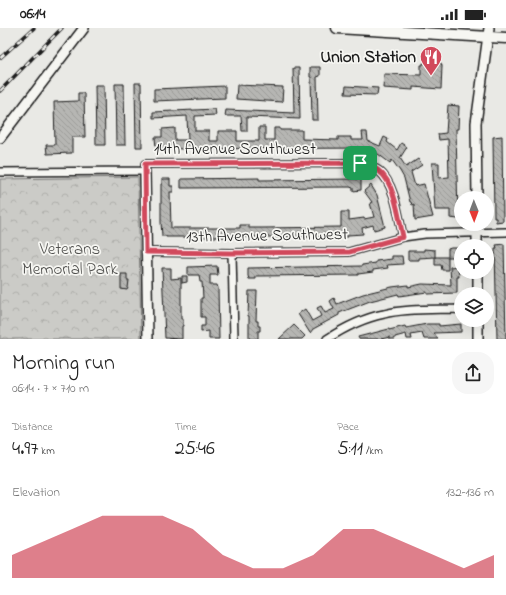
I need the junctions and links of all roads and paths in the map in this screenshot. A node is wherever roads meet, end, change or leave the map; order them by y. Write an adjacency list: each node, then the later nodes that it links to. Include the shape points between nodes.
1 (84, 28): 5 (street)
2 (337, 28): 3 (main road)
3 (488, 32): 4 (main road); 8 (street, via 476,123)
4 (506, 38)
5 (0, 138)
6 (145, 171): 7 (street, 14th Avenue Southwest); 12 (street, 14th Avenue Southwest, via 145,164 360,163 380,172 388,182); 13 (street)
7 (0, 172)
8 (477, 191)
9 (494, 230): 11 (street, 13th Avenue Southwest)
10 (454, 231): 12 (street, 13th Avenue Southwest)
11 (506, 232)
12 (403, 237): 14 (street, 13th Avenue Southwest, via 349,252)
13 (146, 252): 14 (street, 13th Avenue Southwest); 17 (street)
14 (232, 253): 18 (street)
15 (454, 310): 19 (street, via 383,314 341,330)
16 (478, 327): 20 (street)
17 (148, 339)
18 (234, 339)
19 (327, 339)
20 (478, 339)

